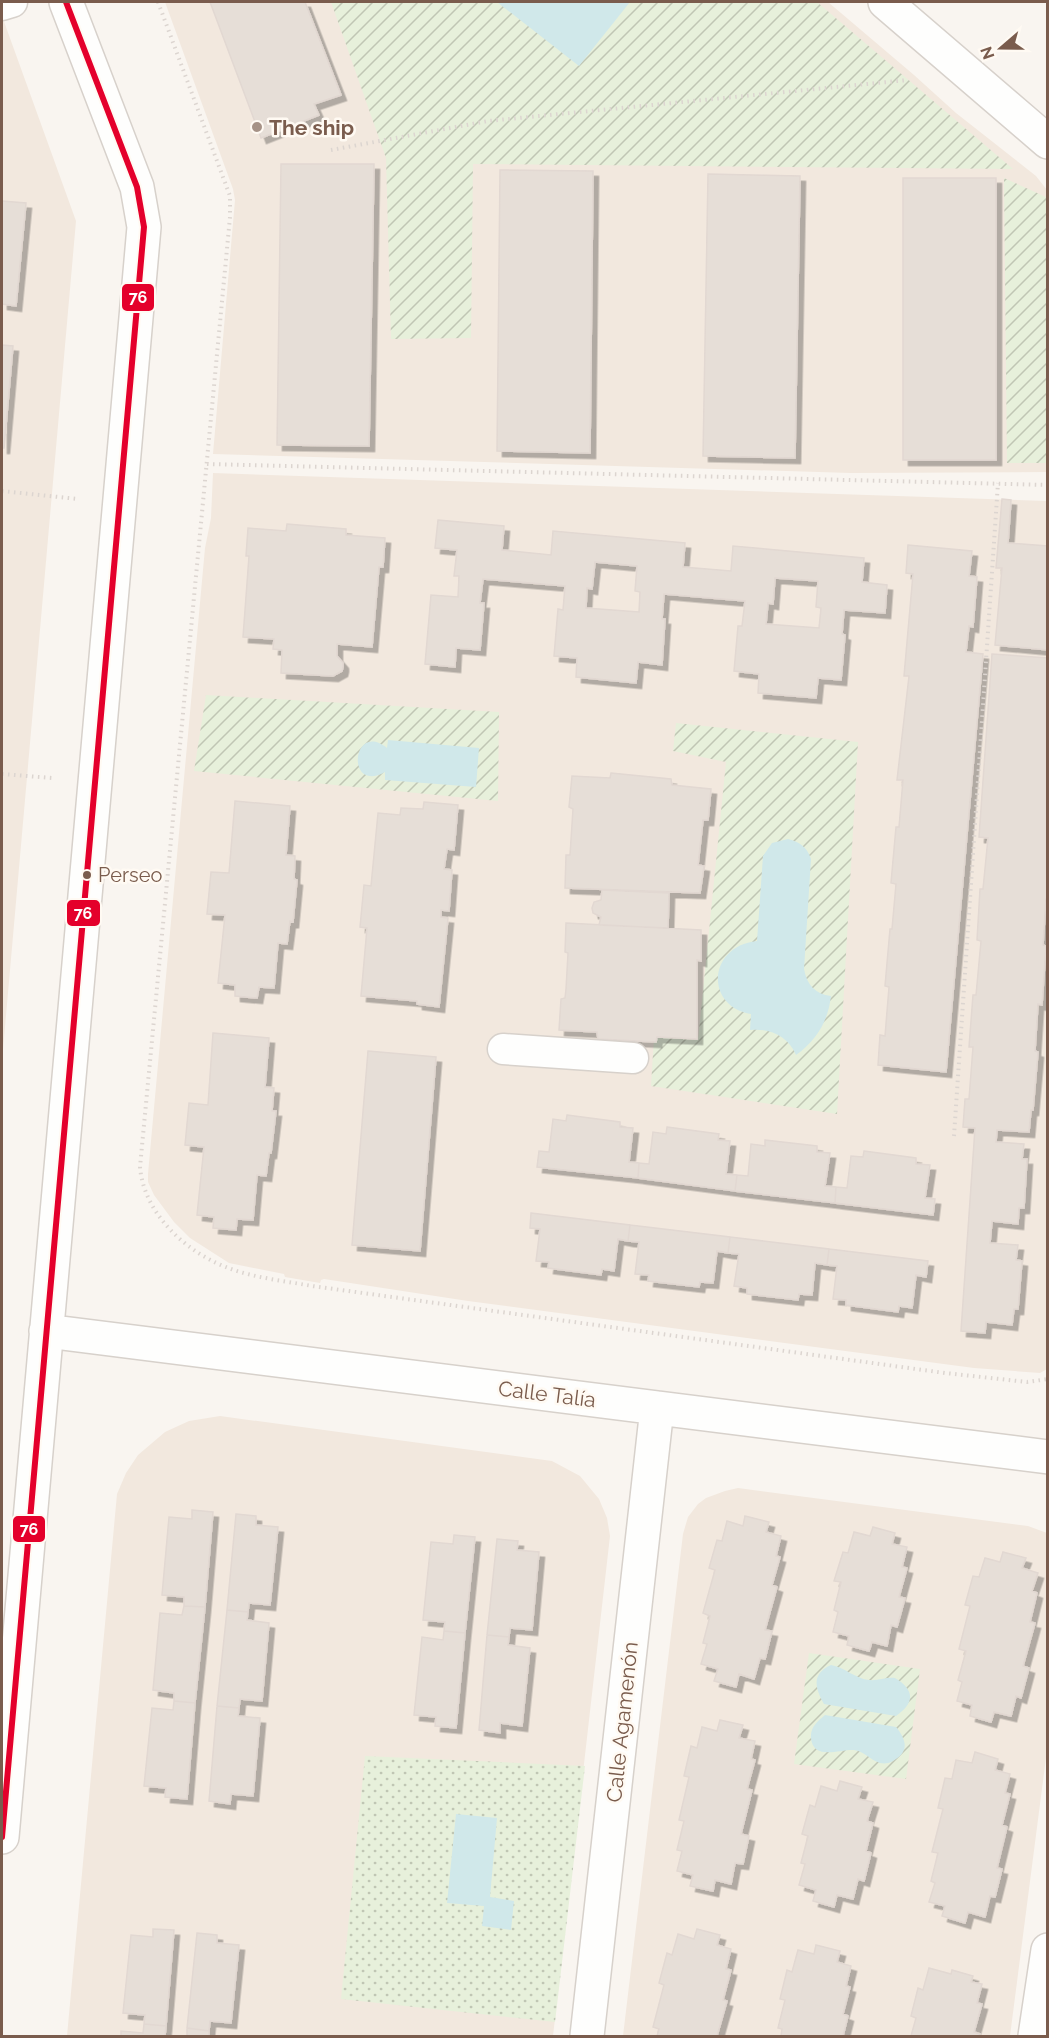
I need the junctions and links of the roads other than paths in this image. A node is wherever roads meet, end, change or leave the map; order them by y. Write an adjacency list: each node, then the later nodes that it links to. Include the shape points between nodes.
1 (12, 2): 4 (lane)
2 (66, 2): 8 (street, via 137,187 144,227)
3 (885, 2): 5 (street)
4 (2, 5)
5 (1047, 142)
6 (503, 1048): 7 (lane)
7 (633, 1058)
8 (46, 1331): 9 (street, Calle Talía); 11 (street)
9 (657, 1408): 10 (street, Calle Talía); 14 (street, Calle Agamenón)
10 (1047, 1457)
11 (5, 1750): 12 (street)
12 (2, 1837)
13 (1047, 1950): 15 (street)
14 (587, 2037)
15 (1035, 2037)

